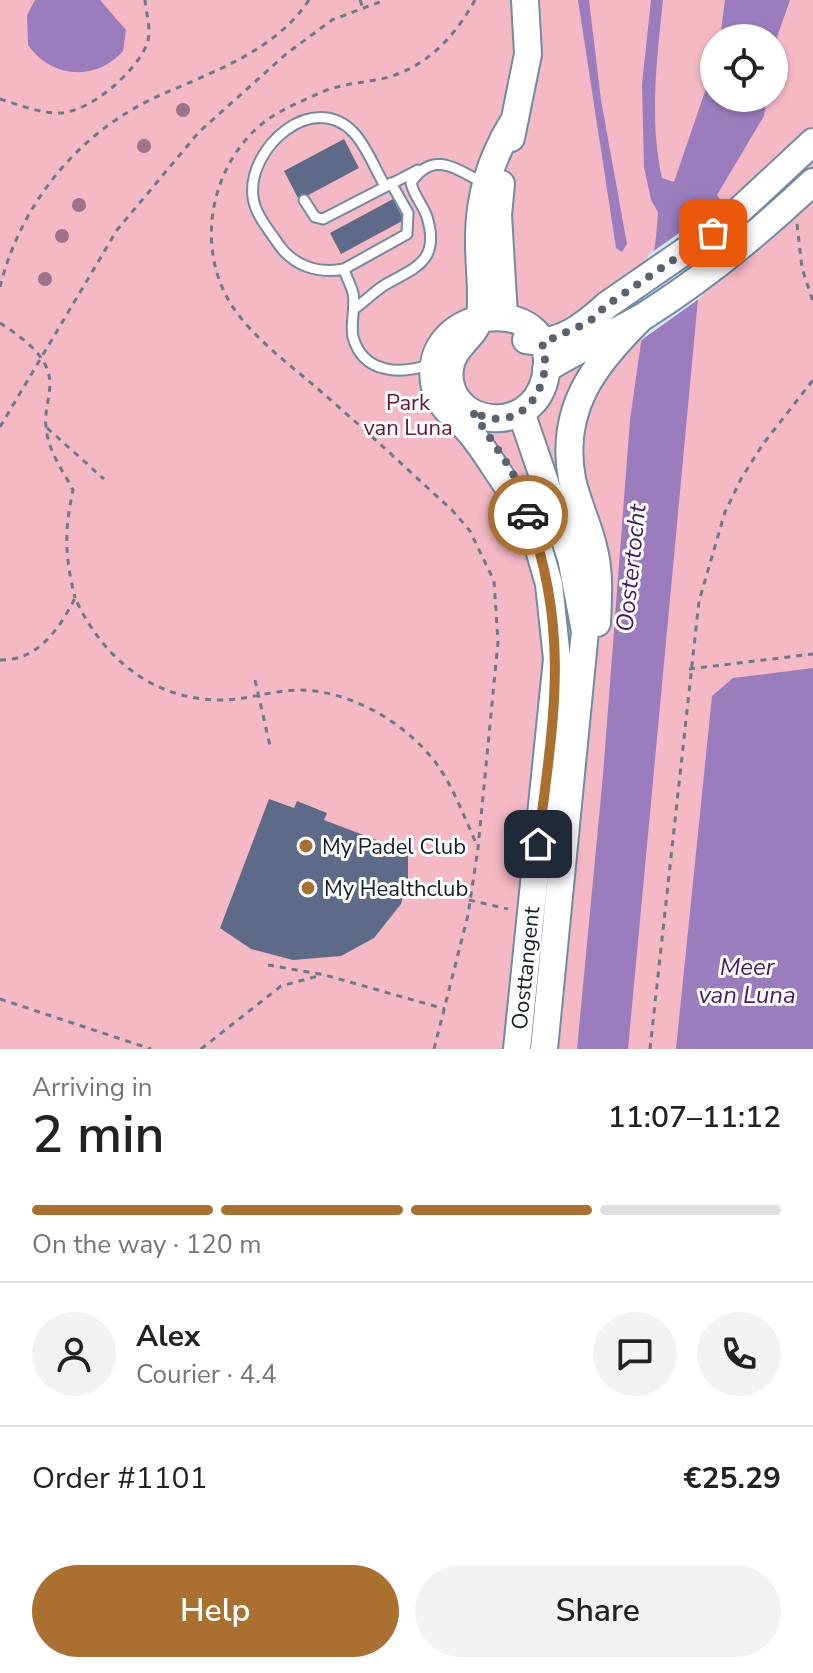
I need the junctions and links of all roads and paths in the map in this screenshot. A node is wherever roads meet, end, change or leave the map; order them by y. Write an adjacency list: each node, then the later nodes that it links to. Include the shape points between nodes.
1 (145, 0): 8 (path, via 147,43 102,96 62,113)
2 (309, 0): 18 (path, via 286,29 213,75 159,95 74,153 30,209 8,255)
3 (360, 0): 7 (path)
4 (385, 0): 7 (path)
5 (475, 0): 41 (path, via 454,33 414,67 332,88 276,113 255,130 230,158 217,188 211,226 215,269 237,313 279,357 452,510 485,556 494,581 498,642)
6 (525, 0): 9 (main road, via 528,54)
7 (363, 8): 25 (path, via 332,20 286,54 199,132 117,230)
8 (0, 99)
9 (512, 124): 14 (main road); 22 (main road)
10 (813, 142): 24 (main road, via 727,222)
11 (420, 170): 13 (lane); 14 (lane, via 429,164 445,165); 20 (lane, via 411,183 426,216 426,255 418,267)
12 (813, 182): 16 (main road)
13 (388, 184): 15 (lane, via 323,219 315,217); 17 (lane, via 408,213 407,234); 17 (lane, via 356,134 326,117 304,119 267,148 254,177 253,198 261,218 287,255 317,271)
14 (485, 184): 22 (main road, via 479,241)
15 (304, 200)
16 (793, 201): 19 (path, via 802,268); 21 (main road, via 723,262)
17 (344, 269): 20 (lane)
18 (0, 287)
19 (813, 302)
20 (354, 309): 26 (lane, via 353,335 360,352 376,366 402,372)
21 (641, 318): 24 (main road); 34 (main road, Oosttangent, via 592,371 571,432 572,480 598,579 596,632)
22 (486, 322): 24 (main road); 26 (main road, via 453,332); 29 (main road, via 456,351 449,375)
23 (0, 323): 25 (path)
24 (541, 348): 28 (main road, via 539,393)
25 (42, 357): 30 (path); 31 (path, via 50,382)
26 (435, 363): 29 (main road, via 440,400)
27 (813, 380): 37 (path, via 763,444 725,512 699,601)
28 (521, 412): 29 (main road); 34 (main road, Oosttangent, via 571,558)
29 (469, 420): 51 (main road, Oosttangent, via 512,471 549,584 557,659)
30 (0, 427)
31 (46, 427): 32 (path); 33 (path, via 51,453 73,490 65,554)
32 (104, 479)
33 (75, 598): 36 (path, via 49,638 31,653); 39 (path, via 93,634 119,663 150,683 220,700)
34 (586, 647): 52 (main road, Oosttangent)
35 (813, 654): 37 (path)
36 (0, 660)
37 (689, 669): 53 (path)
38 (255, 680): 39 (path)
39 (260, 695): 40 (path); 41 (path, via 297,690 343,696 397,726 435,762)
40 (271, 750)
41 (478, 848): 42 (path)
42 (469, 900): 43 (path, via 509,906); 47 (path)
43 (508, 919)
44 (268, 965): 45 (path)
45 (325, 975): 47 (path); 49 (path, via 281,986)
46 (0, 999): 48 (path)
47 (445, 1009): 50 (path)
48 (151, 1049)
49 (201, 1049)
50 (434, 1049)
51 (517, 1049)
52 (544, 1049)
53 (650, 1049)

